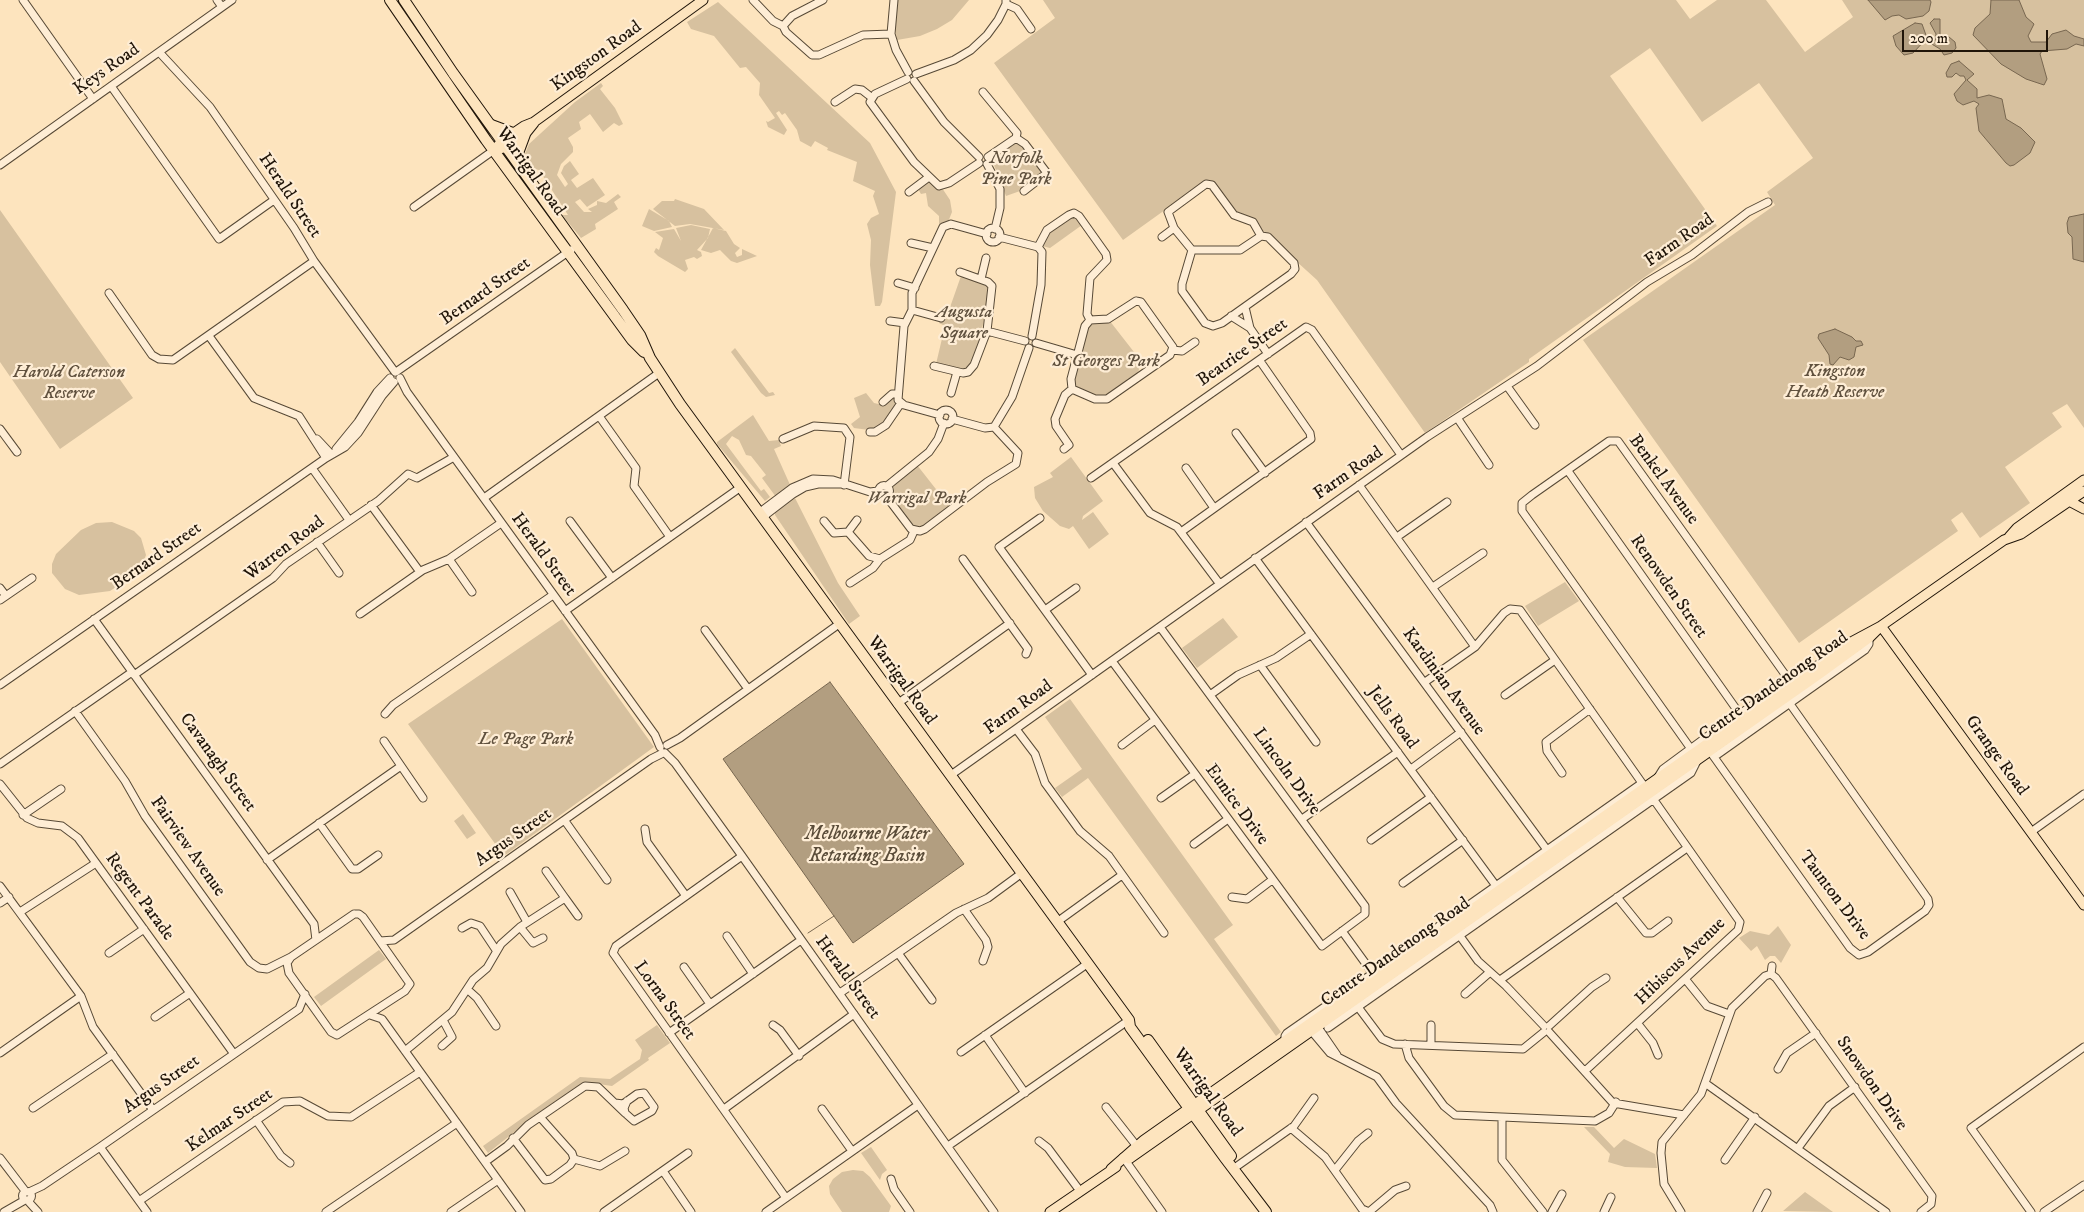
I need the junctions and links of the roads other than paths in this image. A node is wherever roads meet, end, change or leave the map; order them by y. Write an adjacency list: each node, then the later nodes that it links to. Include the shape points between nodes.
1 (23, 0): 22 (street)
2 (217, 0): 12 (street)
3 (232, 0): 12 (street, Keys Road)
4 (390, 0): 30 (highway, Warrigal Road)
5 (404, 0): 25 (highway, Warrigal Road)
6 (753, 0): 13 (street, via 774,21)
7 (823, 0): 10 (street)
8 (894, 0): 15 (street)
9 (697, 1): 24 (main road, Kingston Road)
10 (811, 2): 13 (street)
11 (1006, 2): 14 (street, via 1017,9); 18 (street, via 987,35 970,50)
12 (222, 7): 16 (street, Keys Road)
13 (784, 26): 15 (street, via 786,32 812,55 820,55 863,35)
14 (1031, 29)
15 (891, 34): 17 (street)
16 (158, 52): 19 (street, Keys Road); 38 (street, Herald Street, via 210,108)
17 (907, 75): 18 (street, via 913,71); 21 (street)
18 (915, 77): 32 (street, via 944,122)
19 (111, 86): 22 (street, Keys Road); 38 (street, via 219,239)
20 (984, 92): 28 (street, via 1015,128)
21 (871, 97): 23 (street, via 856,89); 35 (street, via 872,108)
22 (93, 99): 34 (street, Keys Road)
23 (835, 102)
24 (534, 122): 26 (main road, Kingston Road); 27 (main road, Kingston Road)
25 (490, 124): 26 (main road); 29 (highway, Warrigal Road)
26 (514, 133): 29 (main road, Kingston Road)
27 (526, 133): 29 (main road, Kingston Road); 31 (main road)
28 (1016, 138): 33 (street); 36 (street, via 1025,144 1047,173)
29 (505, 144): 30 (main road, Kingston Road); 31 (highway, Warrigal Road)
30 (494, 150): 40 (street); 52 (highway, Warrigal Road)
31 (516, 160): 48 (highway, Warrigal Road)
32 (979, 160): 33 (street, via 984,155); 35 (street, via 944,186)
33 (987, 160): 42 (street, via 1000,189)
34 (0, 165)
35 (929, 177): 37 (street)
36 (1024, 191)
37 (909, 192)
38 (274, 200): 54 (street, Herald Street)
39 (1768, 202): 84 (street, Farm Road, via 1748,212 1692,255 1648,282 1584,332)
40 (414, 207)
41 (1174, 228): 44 (street, via 1168,215 1171,208 1209,184 1234,215 1253,222); 46 (street); 51 (street)
42 (995, 229): 43 (street); 45 (street)
43 (986, 234): 45 (street, via 992,242); 50 (street, via 947,224)
44 (1261, 236): 51 (street, via 1240,250); 60 (street, via 1268,237 1294,263 1295,269)
45 (999, 237): 49 (street)
46 (1162, 237)
47 (911, 243): 50 (street)
48 (577, 246): 52 (street, Bernard Street); 78 (highway, Warrigal Road, via 624,310)
49 (1038, 247): 64 (street, via 1047,230 1069,214 1079,216 1107,260 1090,278 1087,314); 70 (street, via 1042,252 1041,285)
50 (933, 248): 58 (street)
51 (1192, 250): 62 (street, via 1182,291 1205,323 1213,326)
52 (568, 252): 78 (highway, Warrigal Road, via 632,340); 83 (street, Bernard Street)
53 (986, 258): 56 (street)
54 (314, 261): 69 (street); 83 (street, Herald Street)
55 (960, 272): 56 (street)
56 (981, 279): 68 (street, via 993,290)
57 (898, 283): 58 (street)
58 (915, 288): 61 (street, via 911,298)
59 (108, 293): 69 (street, via 156,359 176,359)
60 (1245, 307): 62 (street); 67 (street)
61 (912, 310): 63 (street); 66 (street)
62 (1231, 316): 67 (street)
63 (941, 318)
64 (1090, 320): 75 (street, via 1108,319 1132,302 1141,302); 77 (street)
65 (890, 321): 66 (street)
66 (905, 323): 87 (street)
67 (1250, 328): 76 (street)
68 (987, 331): 71 (street); 81 (street, via 972,370 964,374)
69 (209, 336): 104 (street, via 256,400 296,414)
70 (1032, 336): 71 (street); 73 (street)
71 (1025, 341): 74 (street)
72 (1195, 342): 75 (street, via 1182,351)
73 (1036, 343): 74 (street); 77 (street)
74 (1029, 348): 96 (street, via 1012,397)
75 (1172, 350): 85 (street, via 1170,355 1106,400)
76 (1268, 354): 79 (street, Beatrice Street); 103 (street, Beatrice Street, via 1310,328)
77 (1077, 355): 85 (street)
78 (650, 358): 82 (highway, Warrigal Road)
79 (1260, 360): 106 (street, Beatrice Street); 111 (street, via 1314,438)
80 (934, 366): 81 (street)
81 (957, 372): 86 (street)
82 (660, 373): 91 (street); 117 (highway, Warrigal Road)
83 (395, 377): 104 (street, Bernard Street, via 370,400 350,433); 105 (street, Herald Street)
84 (1506, 386): 93 (street, Farm Road); 95 (street)
85 (1072, 389): 101 (street, via 1065,395 1055,419)
86 (951, 393)
87 (897, 394): 88 (street); 89 (street)
88 (883, 402)
89 (901, 403): 90 (street); 98 (street, via 886,425)
90 (940, 415): 92 (street, via 948,411); 94 (street)
91 (599, 416): 121 (street); 138 (street, via 636,468 634,486)
92 (952, 419): 94 (street); 96 (street, via 985,428)
93 (1458, 419): 103 (street, Farm Road); 107 (street)
94 (944, 423): 116 (street, via 929,452)
95 (1535, 425)
96 (994, 427): 135 (street, via 1018,453 1016,464 925,528)
97 (0, 429): 102 (street)
98 (870, 432)
99 (1236, 433): 111 (street)
100 (782, 439): 114 (street, via 814,426 844,428 850,438)
101 (1068, 448)
102 (17, 452)
103 (1401, 455): 115 (street, Farm Road)
104 (328, 456): 108 (street, Bernard Street)
105 (454, 457): 121 (street, Herald Street); 124 (street, Warren Road, via 417,478 408,474)
106 (1113, 463): 112 (street, Beatrice Street); 137 (street, via 1150,512 1172,523)
107 (1489, 465)
108 (312, 468): 129 (street); 162 (street, Bernard Street)
109 (1186, 468): 125 (street)
110 (1568, 471): 177 (street, Benkel Avenue, via 1609,441 1619,442); 188 (street, Renowden Street); 197 (street, Benkel Avenue, via 1520,507)
111 (1265, 473): 125 (street)
112 (1091, 478)
113 (2084, 480): 119 (main road, Centre Dandenong Road)
114 (842, 484): 118 (street, via 870,492); 127 (street, via 806,487)
115 (1359, 485): 133 (street, Farm Road); 139 (street)
116 (887, 486): 118 (street, via 881,486); 120 (street)
117 (740, 487): 127 (highway, Warrigal Road); 138 (street)
118 (878, 491): 120 (street, via 881,496)
119 (2081, 492): 122 (main road, Centre Dandenong Road); 140 (main road, Centre Dandenong Road, via 2017,528)
120 (886, 496): 135 (street)
121 (484, 498): 134 (street, Herald Street)
122 (2069, 501): 126 (main road); 140 (main road, Centre Dandenong Road, via 2021,534)
123 (1447, 502): 139 (street)
124 (371, 505): 129 (street, Warren Road); 147 (street)
125 (1214, 508): 137 (street)
126 (2084, 509)
127 (761, 514): 164 (highway, Warrigal Road)
128 (1040, 518): 159 (street, via 999,547)
129 (349, 520): 141 (street, Warren Road)
130 (857, 520): 136 (street)
131 (570, 521): 150 (street)
132 (824, 521): 136 (street, via 834,533)
133 (1306, 522): 143 (street, Farm Road); 178 (street, Kardinian Avenue)
134 (501, 523): 144 (street); 157 (street, Herald Street)
135 (914, 531): 145 (street, via 910,540)
136 (848, 532): 145 (street, via 869,556)
137 (1181, 532): 152 (street)
138 (670, 537): 150 (street)
139 (1397, 537): 155 (street)
140 (2009, 537): 166 (main road, Centre Dandenong Road)
141 (317, 542): 148 (street); 174 (street, Warren Road, via 272,578)
142 (1483, 553): 155 (street)
143 (1255, 558): 152 (street, Farm Road); 168 (street, Jells Road)
144 (449, 559): 147 (street); 156 (street)
145 (880, 559): 151 (street, via 873,568)
146 (963, 559): 163 (street)
147 (420, 572): 161 (street)
148 (339, 573)
149 (32, 578): 158 (street)
150 (612, 578): 160 (street)
151 (850, 583)
152 (1219, 583): 165 (street, Farm Road)
153 (0, 588): 158 (street)
154 (1076, 588): 159 (street)
155 (1433, 588): 169 (street)
156 (472, 592)
157 (553, 595): 160 (street, Herald Street); 187 (street, via 393,705)
158 (3, 598)
159 (1045, 610): 176 (street)
160 (565, 611): 196 (street, Herald Street)
161 (360, 614)
162 (94, 619): 174 (street, Cavanagh Street); 179 (street, Bernard Street)
163 (1010, 623): 170 (street, via 1028,649); 184 (street)
164 (839, 624): 180 (street, Argus Street); 184 (highway, Warrigal Road)
165 (1160, 626): 172 (street, Farm Road); 182 (street, Lincoln Drive)
166 (1881, 626): 175 (main road, Centre Dandenong Road, via 1854,641); 183 (main road, Centre Dandenong Road); 220 (main road, Grange Road)
167 (705, 630): 180 (street)
168 (1310, 634): 173 (street); 198 (street, Jells Road)
169 (1475, 647): 171 (street, Hibiscus Avenue, via 1504,613 1510,609 1520,610); 178 (street)
170 (1026, 654)
171 (1555, 660): 181 (street); 185 (street, Hibiscus Avenue)
172 (1112, 661): 176 (street, Farm Road); 189 (street, Eunice Drive)
173 (1260, 665): 182 (street, via 1238,675); 194 (street)
174 (133, 673): 186 (street, Warren Road); 228 (street, Cavanagh Street)
175 (1812, 673): 177 (street, Centre Dandenong Road, via 1800,673); 183 (main road, Centre Dandenong Road)
176 (1092, 675): 190 (street, Farm Road)
177 (1789, 680): 188 (street, Centre Dandenong Road)
178 (1424, 682): 191 (street, Kardinian Avenue)
179 (0, 685)
180 (748, 689): 196 (street, Argus Street)
181 (1505, 694)
182 (1210, 695): 216 (street, Lincoln Drive)
183 (1786, 698): 188 (main road, Centre Dandenong Road); 199 (main road, Centre Dandenong Road); 199 (street, Taunton Drive, via 1928,899 1925,911 1875,947 1862,955 1850,948)
184 (898, 704): 205 (highway, Warrigal Road)
185 (1590, 709): 203 (street, via 1546,742 1547,751); 209 (street, Hibiscus Avenue)
186 (75, 711): 200 (street, Warren Road); 275 (street, Fairview Avenue, via 125,781 145,816 248,959 259,968)
187 (385, 714)
188 (1742, 717): 192 (street, Centre Dandenong Road); 199 (main road, Centre Dandenong Road)
189 (1155, 720): 195 (street); 204 (street, Eunice Drive)
190 (1016, 729): 205 (street, Farm Road); 232 (street, via 1034,754 1045,782 1063,808 1080,831 1097,844)
191 (1461, 732): 202 (street); 226 (street, Kardinian Avenue)
192 (1710, 736): 197 (street, Centre Dandenong Road); 199 (street, Centre Dandenong Road)
193 (384, 741): 201 (street)
194 (1316, 742)
195 (1122, 745)
196 (665, 749): 217 (street, Argus Street); 227 (street, Herald Street)
197 (1691, 749): 206 (street, Centre Dandenong Road, via 1663,769)
198 (1398, 752): 202 (street, Jells Road); 216 (street)
199 (1710, 752): 206 (main road, Centre Dandenong Road); 209 (main road, Centre Dandenong Road)
200 (0, 764)
201 (401, 766): 212 (street); 218 (street)
202 (1411, 769): 211 (street, Jells Road)
203 (1562, 773)
204 (1195, 774): 213 (street); 215 (street, Eunice Drive)
205 (951, 776): 231 (highway, Warrigal Road)
206 (1658, 780): 209 (main road, Centre Dandenong Road)
207 (0, 784): 214 (street)
208 (61, 789): 214 (street)
209 (1648, 791): 224 (street, Hibiscus Avenue); 226 (main road, Centre Dandenong Road); 257 (street, Centre Dandenong Road)
210 (2084, 794): 220 (street)
211 (1431, 797): 221 (street); 222 (street, Jells Road)
212 (423, 798)
213 (1162, 798)
214 (23, 815): 229 (street, Regent Parade, via 34,822 57,824 71,831)
215 (1228, 819): 223 (street); 234 (street, Eunice Drive)
216 (1302, 820): 256 (street, Lincoln Drive, via 1366,908 1364,914)
217 (565, 821): 233 (street); 263 (street, Argus Street)
218 (319, 824): 225 (street, via 352,869 358,869); 228 (street)
219 (645, 829): 239 (street, via 647,842)
220 (2030, 832): 245 (main road, Grange Road)
221 (1371, 840)
222 (1463, 840): 235 (street); 237 (street, Jells Road)
223 (1194, 844)
224 (1687, 848): 242 (street); 284 (street, Hibiscus Avenue, via 1740,925)
225 (378, 855)
226 (1551, 855): 237 (main road, Centre Dandenong Road)
227 (742, 856): 239 (street, Lorna Street); 264 (street, Herald Street)
228 (267, 860): 252 (street, Cavanagh Street)
229 (96, 862): 247 (street); 255 (street, Regent Parade)
230 (546, 871): 243 (street)
231 (1022, 873): 246 (street, via 988,898); 251 (highway, Warrigal Road)
232 (1122, 874): 251 (street); 259 (street)
233 (607, 880)
234 (1272, 880): 241 (street, via 1247,899); 256 (street, Eunice Drive, via 1322,946)
235 (1403, 883)
236 (0, 886): 240 (street)
237 (1500, 891): 257 (main road, Centre Dandenong Road); 266 (street, Centre Dandenong Road, via 1429,933)
238 (510, 892): 250 (street)
239 (686, 896): 311 (street, Lorna Street, via 616,946 613,952 614,958)
240 (8, 897): 244 (street); 247 (street)
241 (1232, 897)
242 (1617, 897): 249 (street, via 1646,933 1652,933); 283 (street)
243 (565, 898): 248 (street); 250 (street)
244 (0, 903)
245 (2084, 905)
246 (964, 909): 269 (street); 272 (street, via 986,940 988,948)
247 (20, 912): 290 (street)
248 (578, 916)
249 (1668, 921)
250 (528, 922): 253 (street)
251 (1057, 922): 273 (highway, Warrigal Road)
252 (314, 924): 258 (street, Cavanagh Street); 262 (street, Cavanagh Street)
253 (520, 927): 261 (street, via 533,943); 267 (street)
254 (462, 928): 267 (street, via 471,922 480,926)
255 (144, 929): 268 (street); 286 (street, Regent Parade)
256 (1342, 931): 282 (street)
257 (1456, 931): 266 (main road, Centre Dandenong Road); 277 (street, via 1476,960); 282 (main road, Centre Dandenong Road); 292 (street, Centre Dandenong Road)
258 (329, 932): 262 (street); 265 (street, via 354,914 359,914)
259 (1164, 933)
260 (727, 936): 279 (street)
261 (543, 938)
262 (316, 940): 271 (street)
263 (394, 940): 265 (street); 270 (street)
264 (801, 940): 279 (street); 288 (street, Herald Street)
265 (380, 941): 270 (street)
266 (1429, 942): 282 (main road, Centre Dandenong Road, via 1411,949)
267 (496, 950): 285 (street, via 487,968)
268 (109, 953)
269 (898, 953): 288 (street); 291 (street)
270 (390, 954): 294 (street, via 410,984)
271 (291, 957): 275 (street); 278 (street, via 287,963)
272 (984, 961)
273 (1087, 964): 303 (highway, Warrigal Road); 313 (street)
274 (1772, 966): 280 (street)
275 (273, 967): 278 (street, Fairview Avenue)
276 (684, 967): 293 (street)
277 (1490, 972): 283 (street); 289 (street)
278 (289, 973): 287 (street)
279 (753, 974): 293 (street)
280 (1771, 974): 298 (street, via 1734,1005); 312 (street, Snowdon Drive)
281 (1606, 978): 310 (street)
282 (1377, 979): 292 (main road, Centre Dandenong Road); 314 (street, Centre Dandenong Road, via 1290,1032 1285,1036)
283 (1500, 980): 310 (street)
284 (1686, 980): 298 (street, via 1707,1006); 304 (street, Hibiscus Avenue)
285 (467, 988): 302 (street); 307 (street)
286 (190, 992): 300 (street); 323 (street, Regent Parade)
287 (305, 994): 295 (street); 296 (street)
288 (840, 994): 297 (street, Herald Street)
289 (1465, 994)
290 (81, 996): 319 (street); 322 (street, via 93,1027)
291 (932, 1000)
292 (1355, 1002): 308 (main road, Centre Dandenong Road); 309 (street, Centre Dandenong Road); 315 (street, via 1382,1039 1388,1043)
293 (710, 1004): 311 (street)
294 (381, 1007): 299 (street); 301 (street)
295 (299, 1009): 296 (street); 323 (street, Argus Street)
296 (315, 1009): 299 (street, via 331,1032 338,1035)
297 (854, 1014): 325 (street); 336 (street, Herald Street)
298 (1729, 1014): 329 (street)
299 (370, 1015): 301 (street)
300 (155, 1017)
301 (382, 1019): 320 (street)
302 (443, 1020): 317 (street, via 452,1036); 320 (street)
303 (1128, 1020): 331 (street); 342 (highway, Warrigal Road, via 1139,1028)
304 (1638, 1024): 324 (street); 328 (street, Hibiscus Avenue)
305 (773, 1025): 325 (street)
306 (1432, 1025): 316 (street)
307 (496, 1026)
308 (1313, 1027): 314 (main road, Centre Dandenong Road); 342 (main road, Centre Dandenong Road); 398 (street, via 1339,1058 1377,1077 1396,1103)
309 (1328, 1028)
310 (1546, 1029): 316 (street, via 1523,1049); 328 (street)
311 (669, 1033): 340 (street, Lorna Street)
312 (1816, 1033): 326 (street, via 1787,1053); 330 (street, Snowdon Drive)
313 (985, 1035): 321 (street); 331 (street)
314 (1285, 1044): 342 (main road, Centre Dandenong Road)
315 (1408, 1044): 316 (street); 348 (street, via 1408,1054 1451,1113)
316 (1431, 1045)
317 (442, 1046)
318 (2084, 1047): 406 (street, via 1971,1128)
319 (1, 1051)
320 (405, 1051): 327 (street)
321 (961, 1052)
322 (113, 1054): 338 (street); 341 (street)
323 (234, 1054): 341 (street, Argus Street)
324 (1658, 1055)
325 (799, 1056): 340 (street)
326 (1778, 1069)
327 (420, 1072): 349 (street, Kelmar Street, via 351,1117 332,1117 294,1100 279,1104); 351 (street)
328 (1586, 1072): 335 (street)
329 (1705, 1083): 345 (street, via 1699,1097); 347 (street)
330 (1855, 1087): 358 (street, via 1829,1106); 405 (street, Snowdon Drive, via 1932,1196 1931,1204)
331 (1025, 1093): 356 (street)
332 (1314, 1098): 352 (street)
333 (627, 1101): 334 (street); 344 (street); 344 (street, via 644,1092 654,1107 636,1121)
334 (615, 1103): 344 (street); 346 (street, via 598,1087 587,1086)
335 (1615, 1103): 343 (street); 348 (street, via 1605,1116 1595,1121)
336 (918, 1105): 356 (street, Herald Street); 361 (street)
337 (1106, 1107): 359 (street)
338 (33, 1108)
339 (822, 1108): 361 (street)
340 (724, 1109): 381 (street, Lorna Street)
341 (153, 1110): 357 (street, Argus Street)
342 (1195, 1110): 359 (main road, Centre Dandenong Road); 369 (highway, Warrigal Road)
343 (1664, 1112): 345 (street); 350 (street)
344 (625, 1113)
345 (1684, 1115): 350 (street)
346 (540, 1117): 354 (street); 364 (street)
347 (1755, 1117): 358 (street); 367 (street)
348 (1502, 1118): 399 (street, via 1502,1160)
349 (256, 1120): 368 (street); 382 (street, Kelmar Street)
350 (1678, 1122): 402 (street, via 1663,1139 1660,1150 1664,1184)
351 (457, 1123): 366 (street); 387 (street)
352 (1292, 1128): 369 (street); 370 (street, via 1325,1156)
353 (1368, 1133): 370 (street)
354 (513, 1138): 364 (street, via 545,1180 552,1179); 366 (street)
355 (1039, 1141): 376 (street, via 1048,1148)
356 (948, 1146): 393 (street, Herald Street)
357 (100, 1147): 379 (street, Argus Street); 382 (street)
358 (1798, 1148): 404 (street)
359 (1138, 1149): 365 (main road, Centre Dandenong Road)
360 (625, 1151): 364 (street, via 600,1166)
361 (852, 1151): 381 (street)
362 (688, 1153): 371 (street)
363 (0, 1158): 379 (street)
364 (574, 1159)
365 (1124, 1159): 376 (main road, Centre Dandenong Road); 395 (street)
366 (484, 1160): 373 (street)
367 (1725, 1160)
368 (290, 1163)
369 (1235, 1167): 396 (highway, Warrigal Road)
370 (1335, 1170): 397 (street, via 1362,1209)
371 (662, 1171): 384 (street); 390 (street)
372 (891, 1179): 392 (street)
373 (498, 1180): 388 (street); 389 (street)
374 (2084, 1185): 407 (street)
375 (1406, 1186): 397 (street, via 1395,1190)
376 (1080, 1191): 394 (main road, Centre Dandenong Road)
377 (1562, 1194): 400 (street)
378 (1767, 1194): 403 (street)
379 (27, 1196): 383 (street); 385 (street, Argus Street)
380 (1611, 1196): 401 (street)
381 (786, 1198): 391 (street)
382 (139, 1201): 386 (street)
383 (37, 1211)
384 (607, 1211)
385 (4, 1212)
386 (147, 1212)
387 (326, 1212)
388 (451, 1212)
389 (521, 1212)
390 (691, 1212)
391 (766, 1212)
392 (910, 1212)
393 (994, 1212)
394 (1050, 1212)
395 (1162, 1212)
396 (1266, 1212)
397 (1369, 1212)
398 (1493, 1212)
399 (1543, 1212)
400 (1552, 1212)
401 (1604, 1212)
402 (1681, 1212)
403 (1757, 1212)
404 (1886, 1212)
405 (1921, 1212)
406 (2031, 1212)
407 (2044, 1212)

